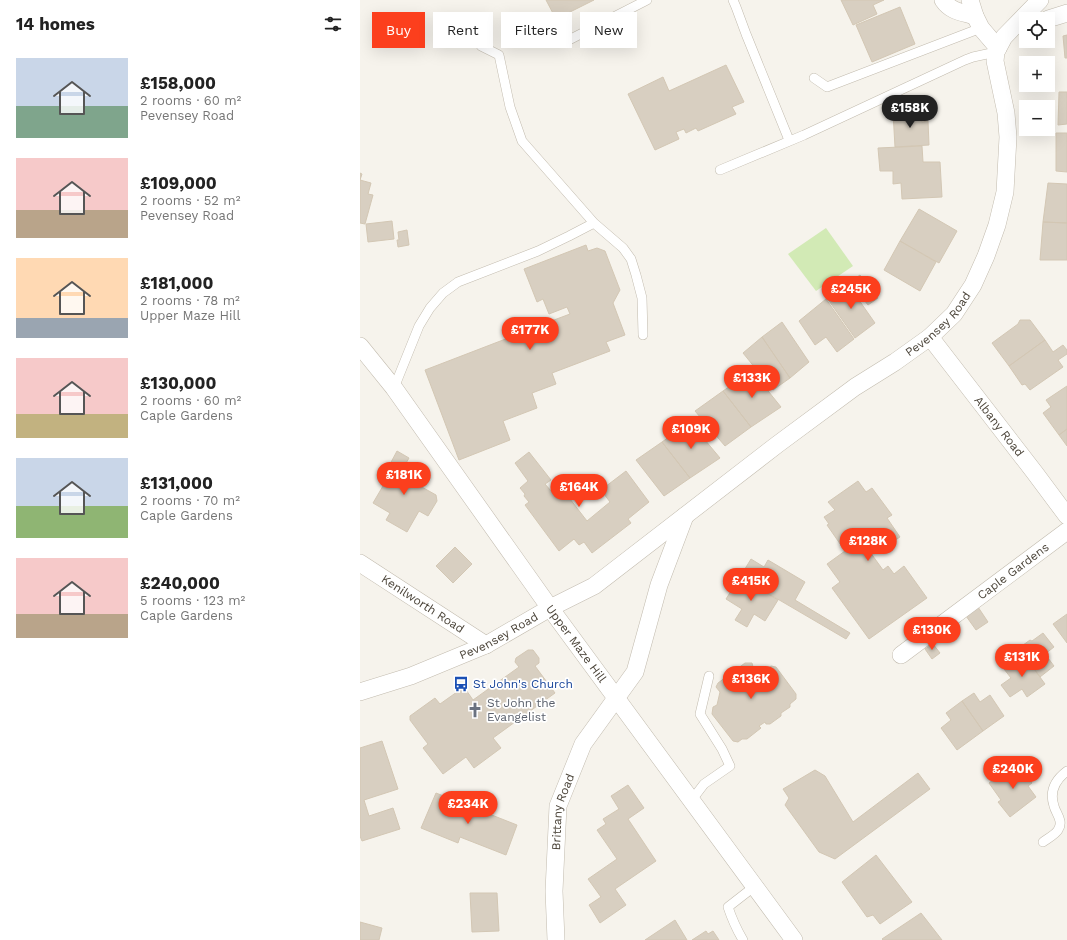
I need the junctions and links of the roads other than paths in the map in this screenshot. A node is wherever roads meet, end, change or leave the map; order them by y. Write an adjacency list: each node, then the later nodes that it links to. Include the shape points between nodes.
1 (647, 0): 9 (lane)
2 (732, 0): 13 (lane)
3 (943, 0): 6 (street, via 951,9)
4 (1040, 0): 8 (street)
5 (1067, 13): 7 (street)
6 (975, 14): 11 (street); 12 (lane, via 827,87)
7 (1055, 17)
8 (1018, 28): 11 (street, via 1004,37)
9 (572, 38)
10 (485, 48): 15 (lane, via 499,56 510,107 522,141)
11 (997, 50): 13 (lane, via 965,60); 17 (street, Pevensey Road, via 995,61 1006,113 1008,137 1002,205 986,256 973,285 954,314)
12 (814, 78)
13 (789, 140): 14 (lane)
14 (720, 170)
15 (594, 223): 16 (lane, via 623,248 631,259 642,298); 19 (lane, via 538,251 458,282 443,293 419,326)
16 (642, 336)
17 (930, 337): 20 (street, Pevensey Road, via 855,387); 21 (street, Albany Road)
18 (360, 346): 19 (street, Upper Maze Hill)
19 (394, 388): 24 (street, Upper Maze Hill)
20 (684, 516): 24 (street, Pevensey Road, via 594,586); 29 (street, via 659,585 635,672)
21 (1067, 516)
22 (1067, 531): 26 (street, Caple Gardens)
23 (360, 563): 25 (street, Kenilworth Road)
24 (550, 608): 25 (street, Pevensey Road); 29 (street, Upper Maze Hill)
25 (486, 645): 28 (street, Pevensey Road, via 411,676)
26 (901, 655)
27 (709, 676): 31 (lane, via 700,714 730,766 704,784)
28 (360, 692)
29 (616, 699): 31 (street, Upper Maze Hill); 34 (street, Brittany Road, via 583,744 558,806 554,892)
30 (1067, 770): 32 (lane, via 1054,785 1052,797 1060,818 1058,830)
31 (692, 801): 33 (street, Upper Maze Hill)
32 (1043, 842)
33 (755, 886): 35 (lane, via 728,908); 36 (street, Upper Maze Hill)
34 (556, 940)
35 (744, 940)
36 (793, 940)

